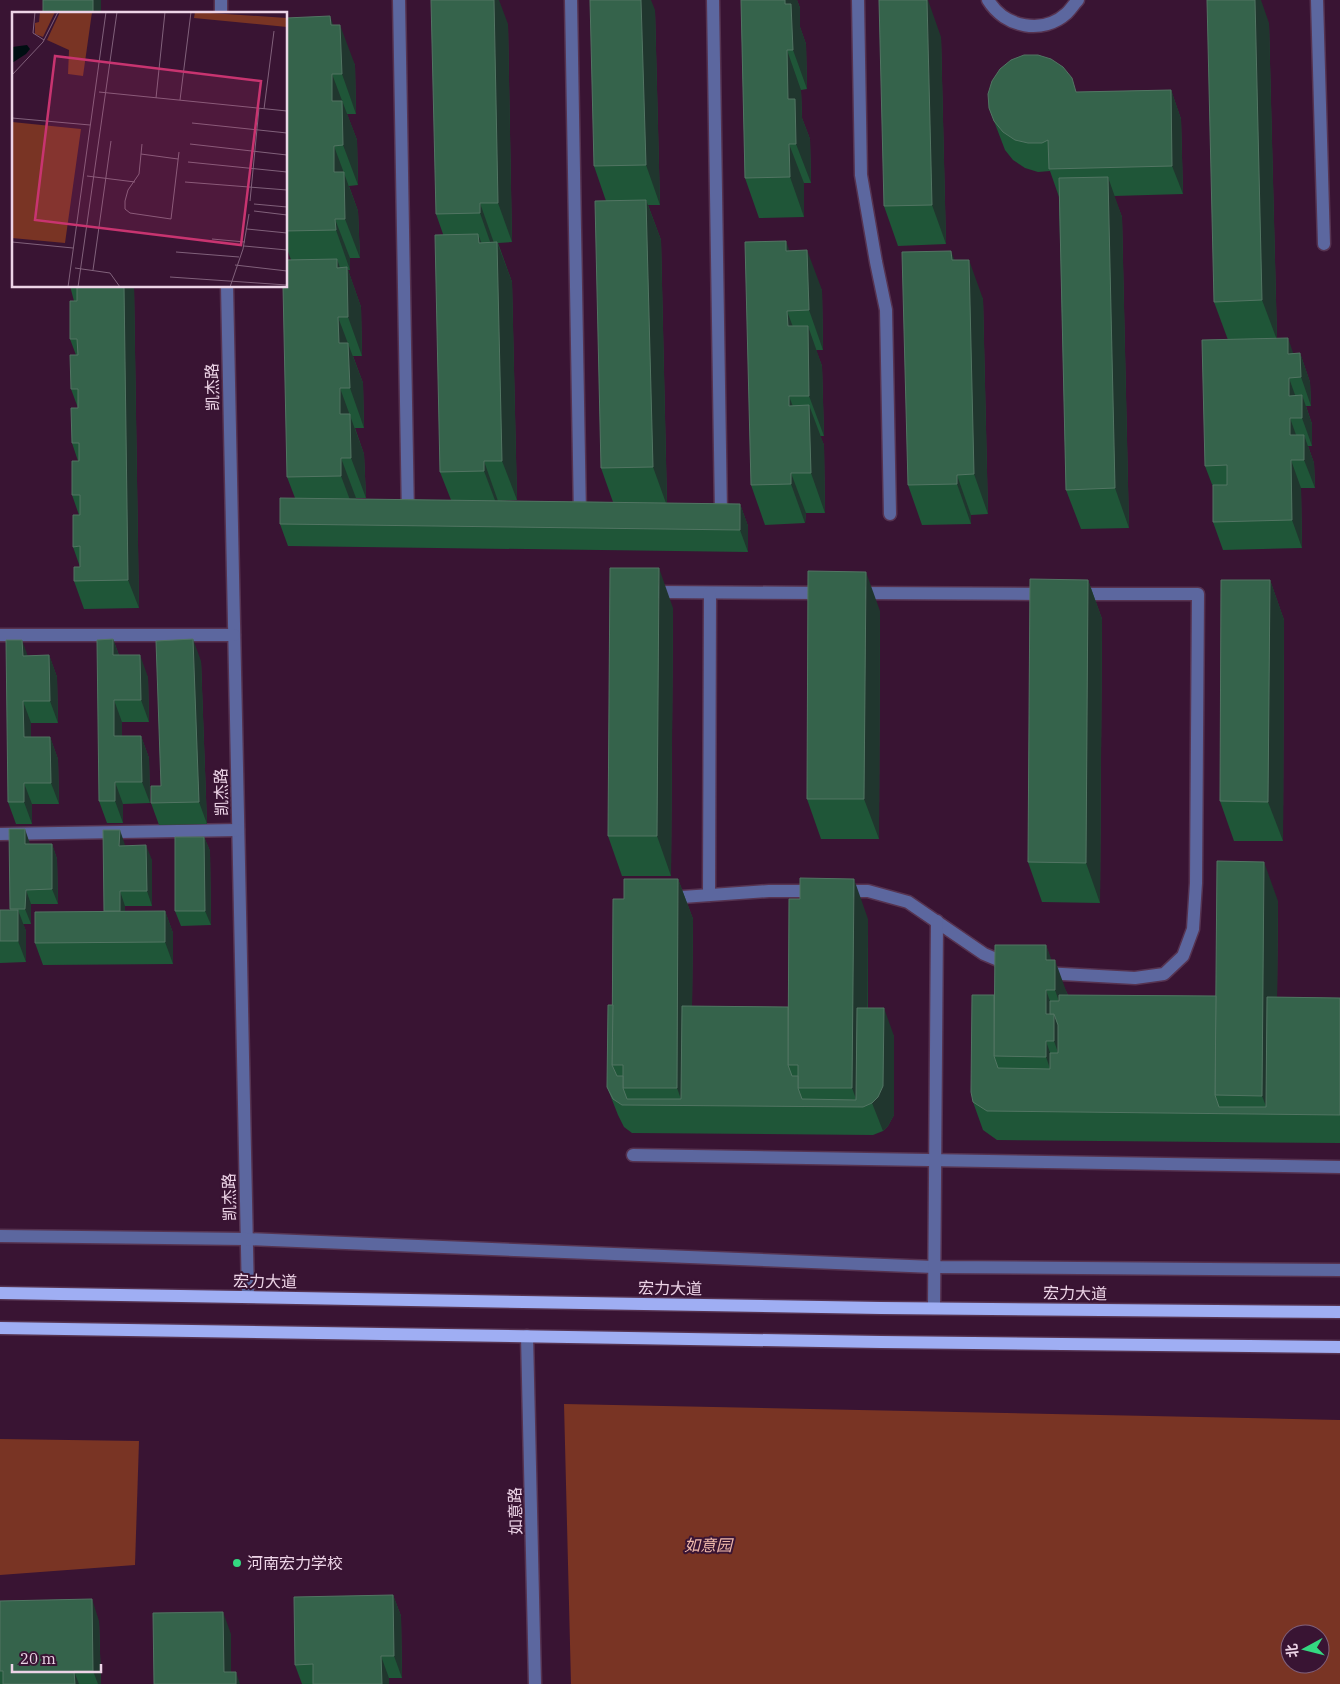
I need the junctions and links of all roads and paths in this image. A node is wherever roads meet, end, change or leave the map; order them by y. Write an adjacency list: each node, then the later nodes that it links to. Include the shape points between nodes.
1 (399, 0): 13 (street)
2 (571, 0): 12 (street)
3 (713, 0): 10 (street)
4 (858, 0): 11 (street, via 861,175 886,310)
5 (988, 0): 6 (street, via 1010,21 1023,26 1039,26 1055,21)
6 (1078, 0)
7 (1317, 0): 8 (street)
8 (1324, 244)
9 (226, 288): 17 (street, 凯杰路)
10 (721, 514)
11 (890, 514)
12 (580, 516)
13 (408, 519)
14 (657, 592): 15 (street)
15 (710, 593): 20 (street); 22 (street, via 1198,594 1196,883 1192,929 1183,956 1164,974 1135,978 1026,970 984,954)
16 (0, 635): 17 (street)
17 (234, 635): 18 (street, 凯杰路)
18 (238, 830): 19 (street); 27 (street, 凯杰路)
19 (0, 834)
20 (709, 895): 21 (street); 22 (street, via 868,891 908,902)
21 (652, 900)
22 (937, 921): 24 (street)
23 (632, 1155): 24 (street)
24 (935, 1160): 25 (street); 28 (street)
25 (1340, 1167)
26 (0, 1236): 27 (street)
27 (246, 1238): 28 (street); 31 (street, 凯杰路)
28 (934, 1267): 29 (street); 32 (street)
29 (1340, 1270)
30 (0, 1293): 31 (main road, 宏力大道)
31 (248, 1297): 32 (main road, 宏力大道)
32 (934, 1308): 33 (main road, 宏力大道)
33 (1340, 1312)
34 (0, 1328): 35 (main road)
35 (527, 1336): 36 (main road); 37 (street, 如意路)
36 (1340, 1347)
37 (535, 1684)

